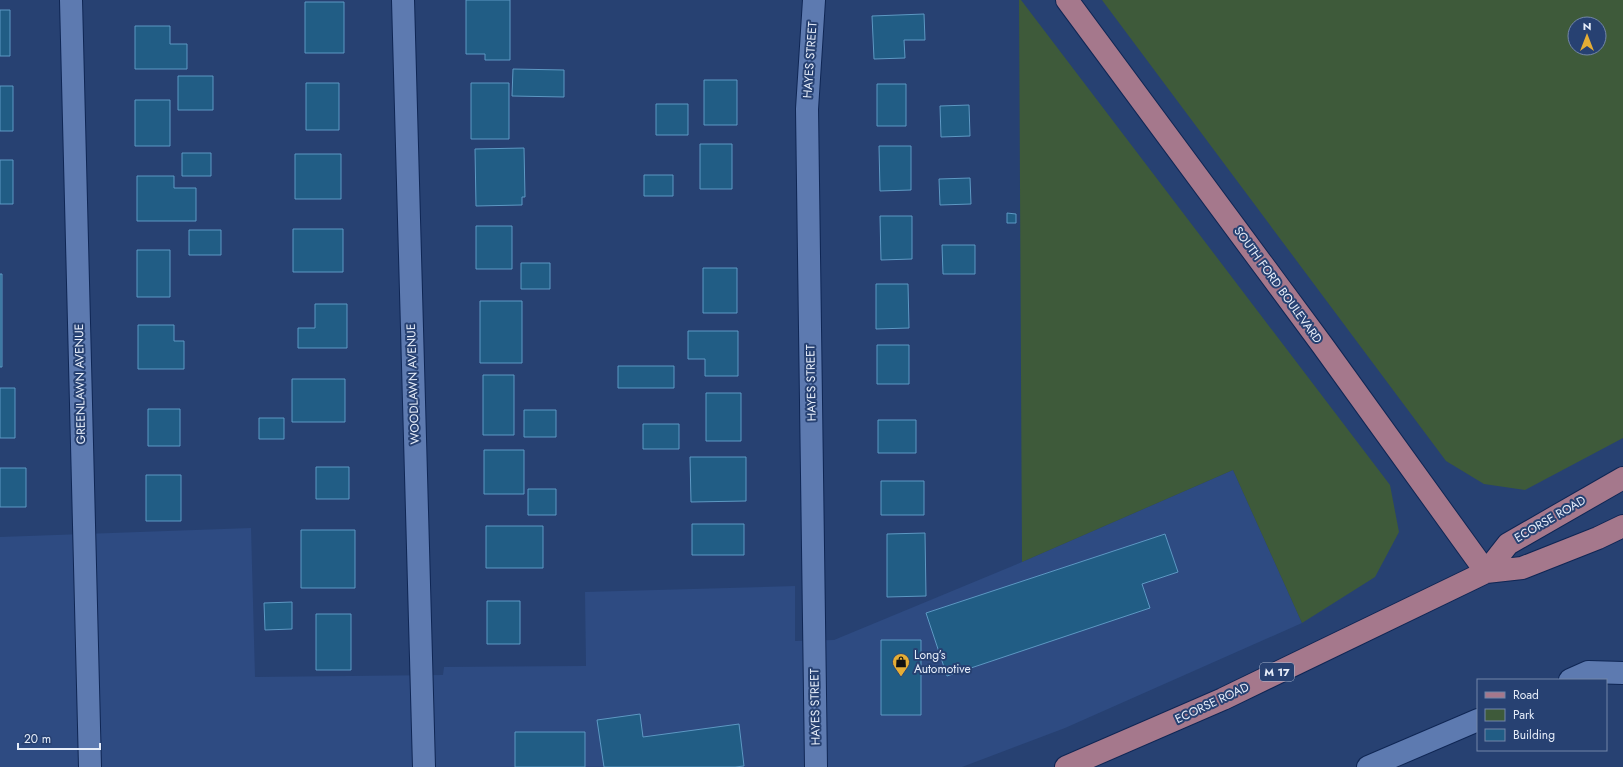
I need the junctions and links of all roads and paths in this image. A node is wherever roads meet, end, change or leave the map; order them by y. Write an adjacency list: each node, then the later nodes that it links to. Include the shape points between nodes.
1 (71, 0): 11 (street, GREENLAWN AVENUE)
2 (403, 0): 12 (street, WOODLAWN AVENUE)
3 (814, 0): 13 (street, HAYES STREET, via 807,108)
4 (1067, 0): 7 (main road, SOUTH FORD BOULEVARD, via 1318,339)
5 (1623, 478): 7 (main road, ECORSE ROAD / M 17, via 1508,544)
6 (1623, 526): 7 (main road, ECORSE ROAD / M 17, via 1522,568)
7 (1486, 572): 14 (main road, ECORSE ROAD / M 17, via 1223,698)
8 (1623, 673): 9 (street, via 1588,672)
9 (1572, 679)
10 (1477, 720): 15 (street)
11 (90, 767)
12 (424, 767)
13 (816, 767)
14 (1066, 767)
15 (1368, 767)

